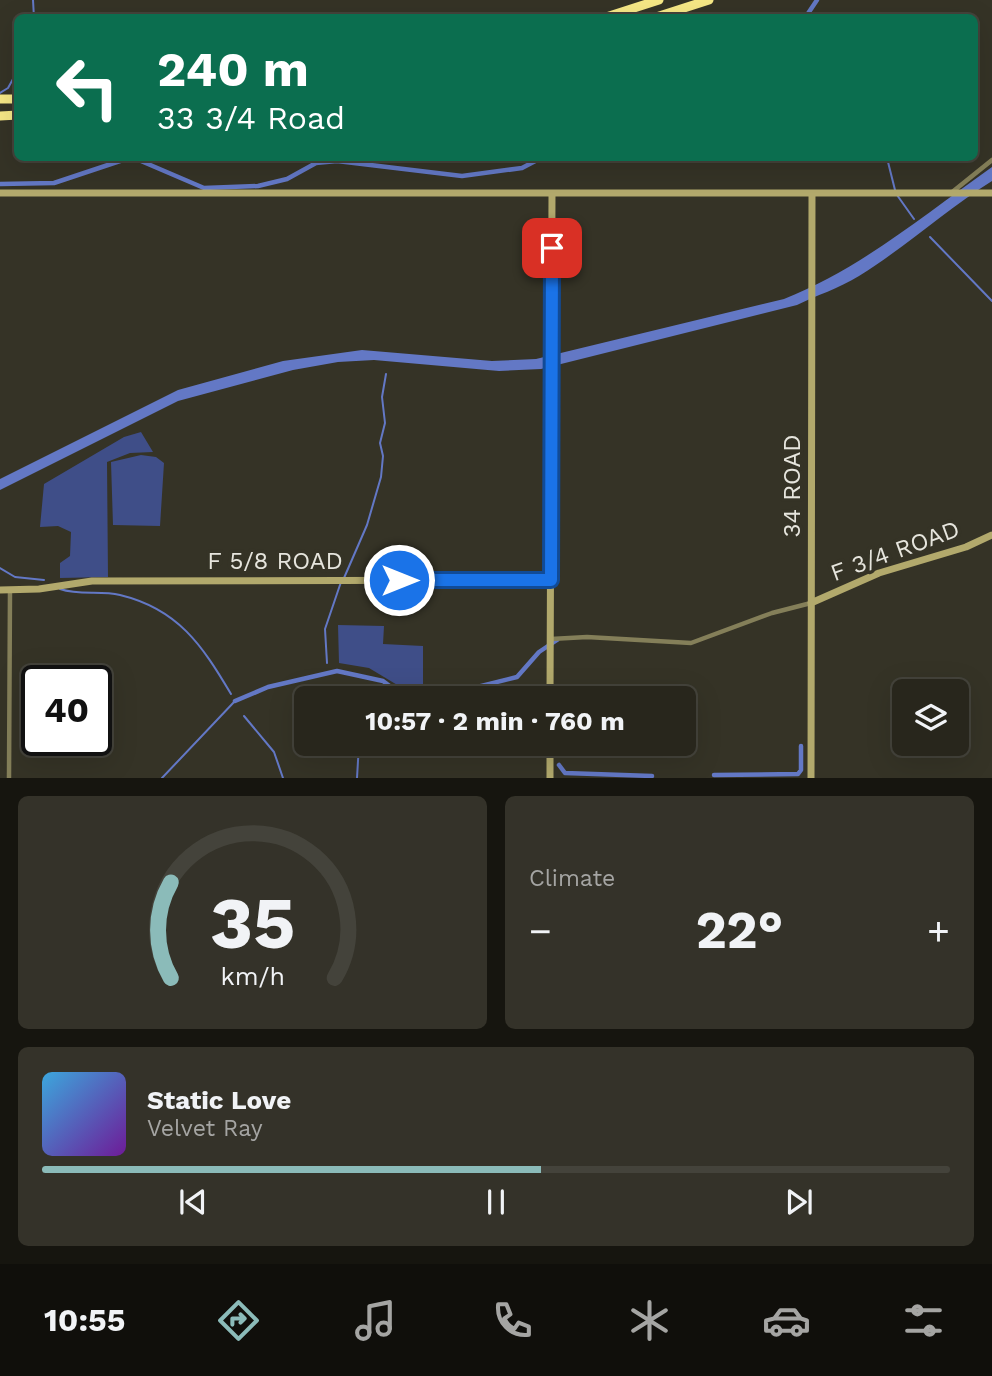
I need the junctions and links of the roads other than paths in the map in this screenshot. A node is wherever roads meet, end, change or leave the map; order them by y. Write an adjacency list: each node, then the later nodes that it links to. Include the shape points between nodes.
1 (659, 0): 3 (highway)
2 (709, 0): 4 (highway)
3 (615, 14)
4 (665, 14)
5 (992, 160): 7 (street)
6 (0, 193): 9 (street)
7 (954, 193): 8 (street); 10 (street)
8 (992, 193)
9 (552, 194): 10 (street); 12 (street)
10 (812, 194): 15 (street, 34 ROAD)
11 (992, 535): 15 (street, F 3/4 ROAD, via 879,573)
12 (551, 580): 14 (street, F 5/8 ROAD, via 92,581); 16 (street)
13 (0, 590): 14 (street, F 5/8 ROAD)
14 (10, 590): 19 (street)
15 (811, 603): 16 (street, via 691,643); 21 (street, 34 ROAD)
16 (551, 639): 17 (street)
17 (550, 686)
18 (550, 756): 20 (street)
19 (9, 778)
20 (550, 778)
21 (811, 778)

